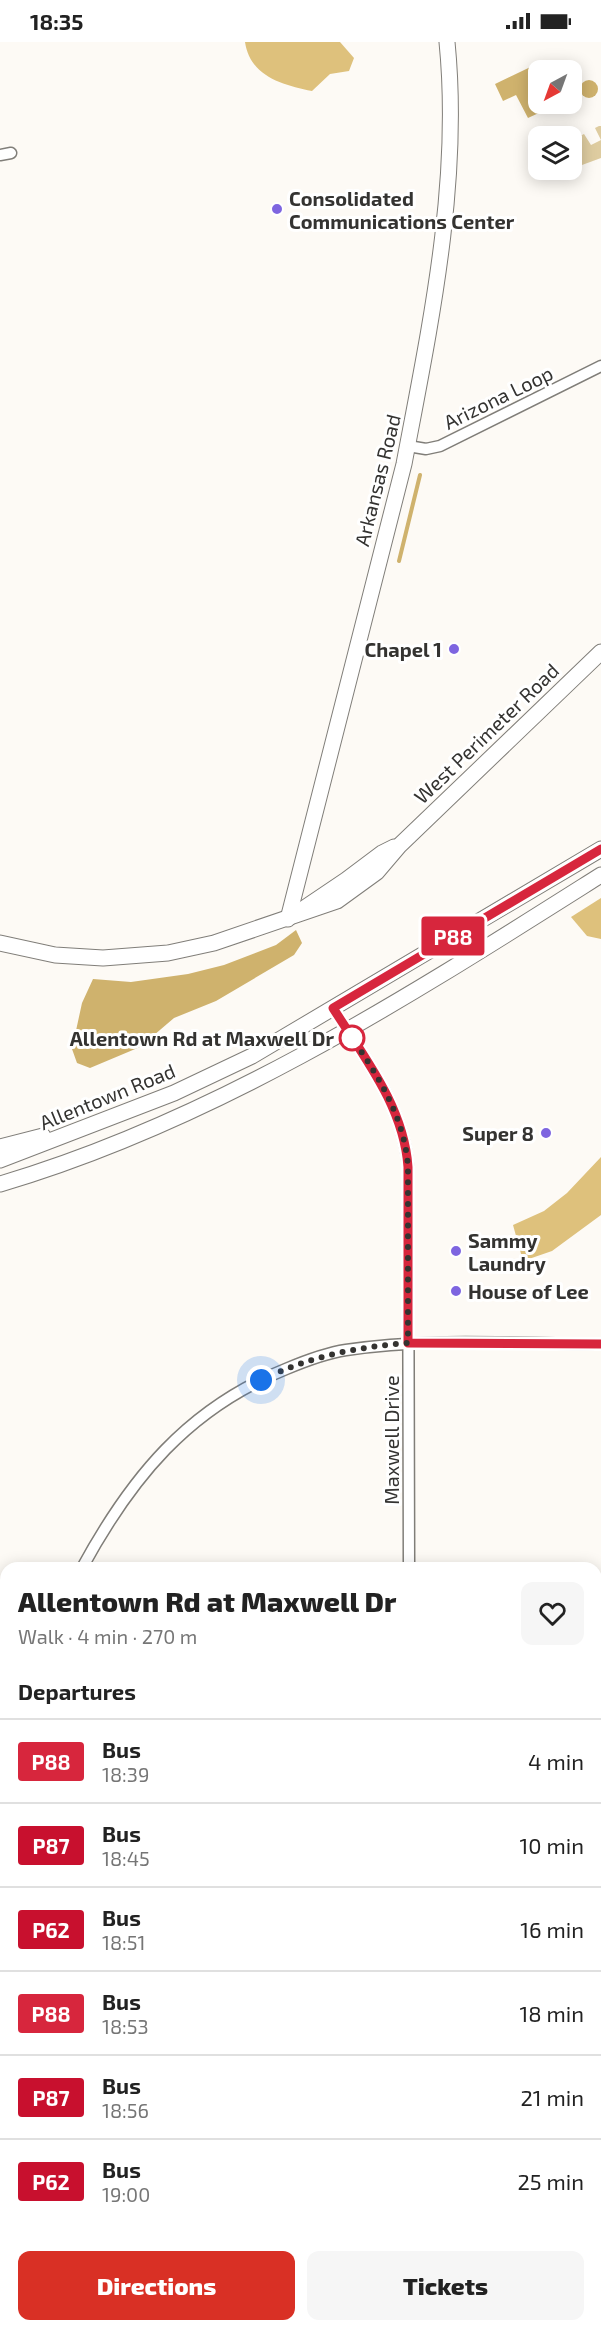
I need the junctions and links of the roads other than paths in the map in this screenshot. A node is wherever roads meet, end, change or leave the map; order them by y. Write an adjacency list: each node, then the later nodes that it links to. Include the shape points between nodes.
1 (447, 42): 3 (street, Arkansas Road, via 450,117 441,251)
2 (601, 366): 3 (street, Arizona Loop, via 448,442 426,449)
3 (408, 446): 7 (street, Arkansas Road)
4 (601, 652): 7 (street, West Perimeter Road, via 400,845 382,853)
5 (601, 849): 9 (street, Allentown Road)
6 (601, 875): 10 (street)
7 (288, 919): 8 (street, West Perimeter Road, via 214,943 135,957 55,955)
8 (0, 943)
9 (333, 1008): 10 (street, Maxwell Drive); 11 (street, Allentown Road, via 219,1071)
10 (346, 1029): 14 (street, via 165,1124); 15 (street, Maxwell Drive, via 386,1093 406,1141)
11 (101, 1122): 12 (street); 13 (street, Allentown Road)
12 (0, 1147)
13 (0, 1160)
14 (0, 1184)
15 (408, 1343): 16 (street); 17 (street, via 322,1356 274,1374 209,1411 172,1441 139,1477); 18 (street, Maxwell Drive)
16 (601, 1344)
17 (86, 1562)
18 (409, 1562)

